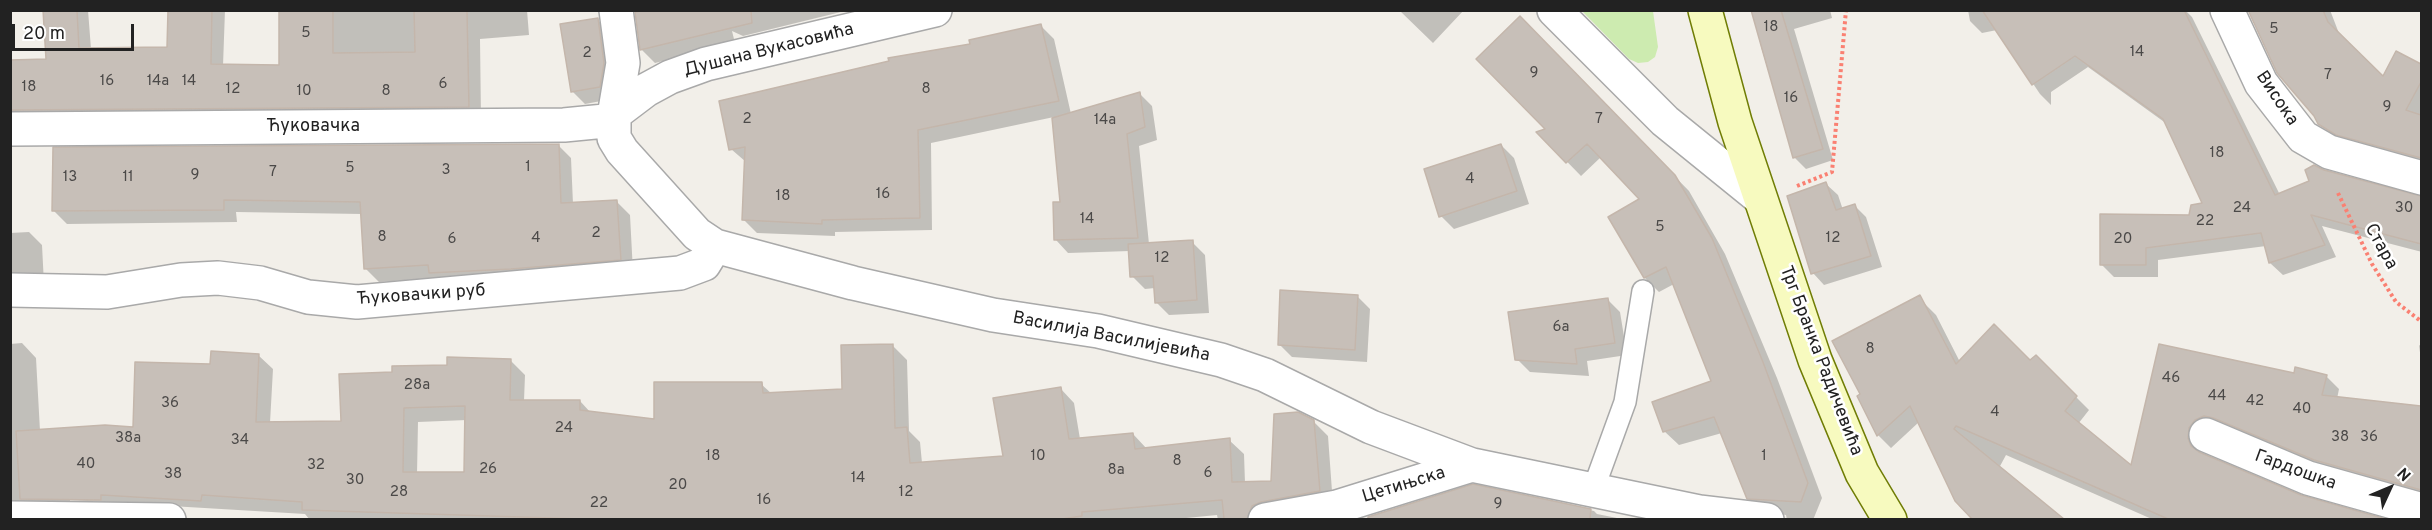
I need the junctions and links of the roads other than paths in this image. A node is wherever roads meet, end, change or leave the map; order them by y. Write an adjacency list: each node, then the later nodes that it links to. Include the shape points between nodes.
1 (616, 10): 6 (street, Василија Василијевића, via 623,63)
2 (935, 10): 6 (street, Душана Вукасовића, via 706,64 646,90)
3 (1554, 10): 9 (street, via 1665,120)
4 (1705, 10): 9 (main road, Трг Бранка Радичевића, via 1719,70)
5 (2228, 10): 8 (street, Висока, via 2261,83 2303,137 2329,152)
6 (614, 116): 7 (street, Ћуковачка, via 605,121 564,125); 10 (street, Василија Василијевића, via 614,138 622,152 697,234)
7 (10, 129)
8 (2421, 178)
9 (1776, 193): 21 (main road, Трг Бранка Радичевића, via 1815,360 1850,446)
10 (715, 246): 11 (street, Ћуковачки руб, via 704,264 680,273 357,302 308,297 260,283 218,278 107,292); 14 (street, Василија Василијевића, via 993,315 1098,331 1221,360 1265,375 1371,427)
11 (10, 290)
12 (1643, 291): 15 (lane, via 1625,402)
13 (2206, 435): 16 (street, Гардошка, via 2308,478)
14 (1472, 465): 15 (street, Василија Василијевића); 19 (street, Цетињска, via 1337,507)
15 (1593, 490): 20 (street, Василија Василијевића, via 1699,512)
16 (2421, 510)
17 (10, 518): 18 (street)
18 (169, 519)
19 (1265, 519)
20 (1767, 519)
21 (1890, 519)

